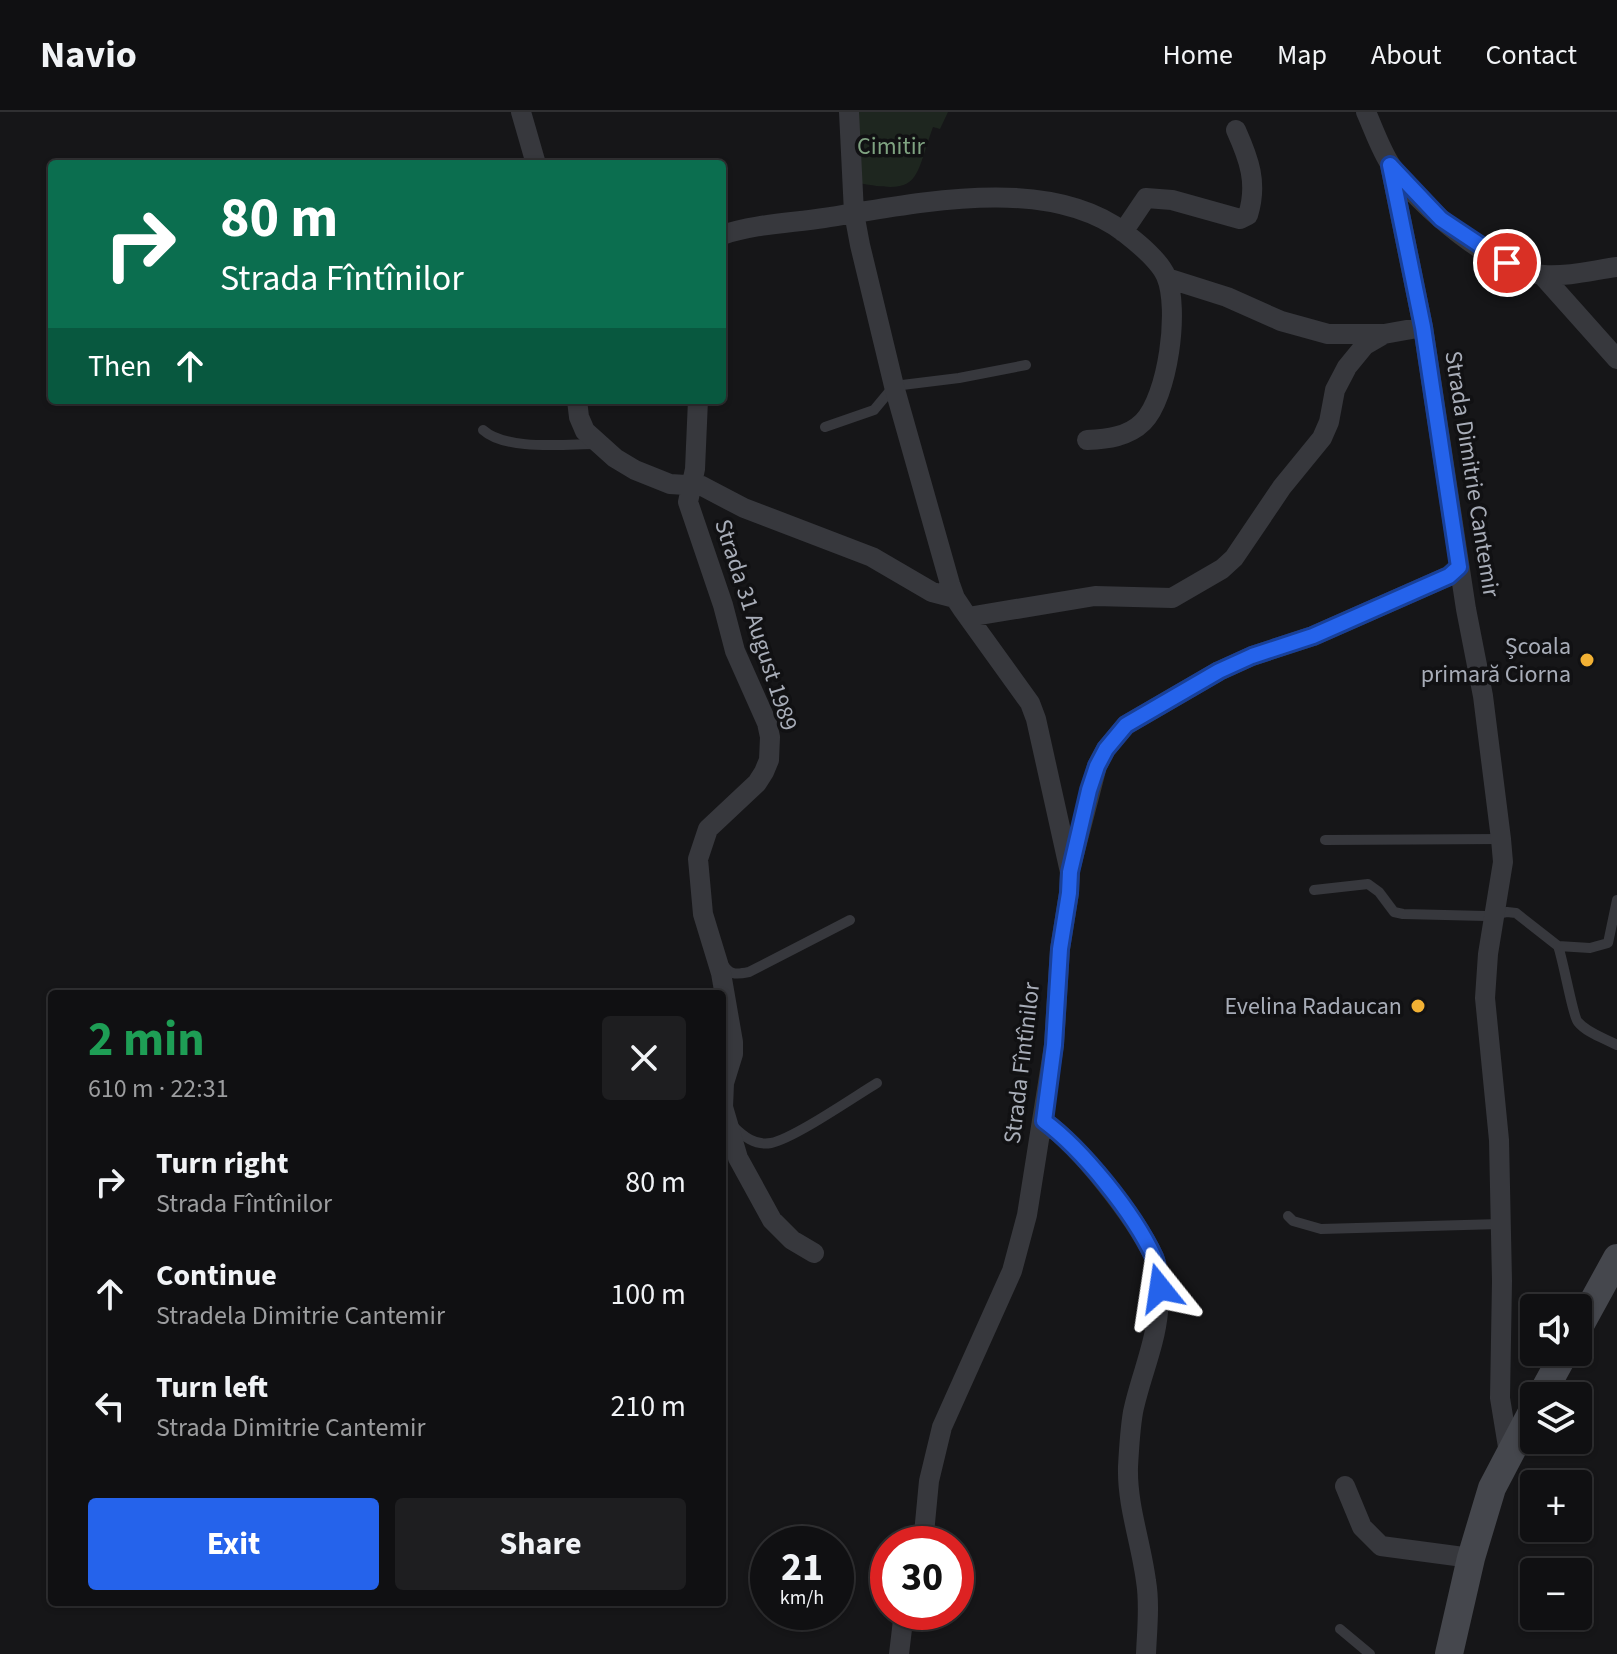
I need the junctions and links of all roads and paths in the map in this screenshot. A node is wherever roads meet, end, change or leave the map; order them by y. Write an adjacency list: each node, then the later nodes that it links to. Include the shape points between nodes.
1 (521, 112): 5 (street)
2 (849, 112): 7 (street, Strada Fîntînilor)
3 (1366, 112): 6 (street)
4 (1236, 130): 8 (street, via 1254,190 1248,215 1240,219 1146,198)
5 (535, 160)
6 (1390, 165): 11 (street, via 1462,236 1507,263); 13 (street, Strada Dimitrie Cantemir)
7 (854, 213): 8 (street, via 985,196 1052,201); 9 (street); 17 (street, Strada Fîntînilor)
8 (1123, 232): 12 (street)
9 (726, 234)
10 (1617, 267): 11 (street)
11 (1542, 275): 15 (street)
12 (1167, 278): 14 (street, via 1302,328 1328,334); 22 (street, via 1171,328 1152,409 1129,432)
13 (1423, 327): 14 (street); 25 (street, Strada Dimitrie Cantemir)
14 (1384, 334): 27 (street, via 1365,345 1347,367 1322,438 1222,569 1172,598 1095,596)
15 (1617, 359)
16 (1026, 365): 17 (lane)
17 (894, 386): 20 (lane, via 874,410); 26 (street, Strada Fîntînilor)
18 (577, 404): 23 (street, via 585,431)
19 (698, 404): 24 (street)
20 (825, 427)
21 (483, 430): 23 (lane, via 498,439 529,444)
22 (1087, 440)
23 (598, 444): 24 (street, via 635,470)
24 (690, 486): 26 (street, via 702,486 744,508 872,557 932,592); 36 (street, Strada 31 August 1989, via 688,502 735,651 770,737 764,772 708,829 700,849 701,901)
25 (1459, 567): 28 (street, Strada Dimitrie Cantemir, via 1483,696); 30 (street, via 1313,636 1219,671 1126,725 1097,766)
26 (955, 598): 27 (street, Strada Fîntînilor)
27 (968, 617): 30 (street, Strada Fîntînilor, via 1030,703)
28 (1501, 839): 29 (lane); 33 (street, Strada Dimitrie Cantemir)
29 (1325, 840)
30 (1070, 872): 43 (street, Strada Fîntînilor)
31 (1314, 890): 33 (lane, via 1368,884 1394,912)
32 (1617, 900): 35 (lane, via 1608,943)
33 (1495, 914): 35 (lane, via 1516,913); 45 (street, Strada Dimitrie Cantemir, via 1485,998 1499,1140)
34 (850, 920): 36 (lane, via 749,972 727,971)
35 (1558, 946): 39 (lane, via 1574,1016)
36 (716, 955): 37 (street, Strada 31 August 1989)
37 (723, 990)
38 (726, 1006): 40 (street, Strada 31 August 1989, via 733,1042)
39 (1617, 1045)
40 (726, 1081)
41 (877, 1083): 42 (lane, via 772,1143 749,1140)
42 (726, 1119): 46 (street, Strada 31 August 1989, via 738,1158 772,1220)
43 (1044, 1121): 52 (street, Strada Fîntînilor, via 1012,1271 934,1451); 57 (street, via 1091,1166 1155,1259 1158,1313 1134,1410 1128,1472 1147,1584)
44 (1288, 1216): 45 (lane, via 1321,1229)
45 (1500, 1224): 50 (street, Strada Dimitrie Cantemir, via 1500,1398)
46 (814, 1253)
47 (1617, 1258): 48 (main road)
48 (1592, 1304)
49 (1520, 1433): 50 (main road)
50 (1509, 1453): 53 (main road, via 1492,1488)
51 (1345, 1486): 53 (street, via 1362,1527 1381,1546)
52 (925, 1526)
53 (1471, 1558): 59 (main road)
54 (1340, 1629): 58 (lane)
55 (902, 1630): 56 (street)
56 (899, 1654)
57 (1146, 1654)
58 (1370, 1654)
59 (1449, 1654)

